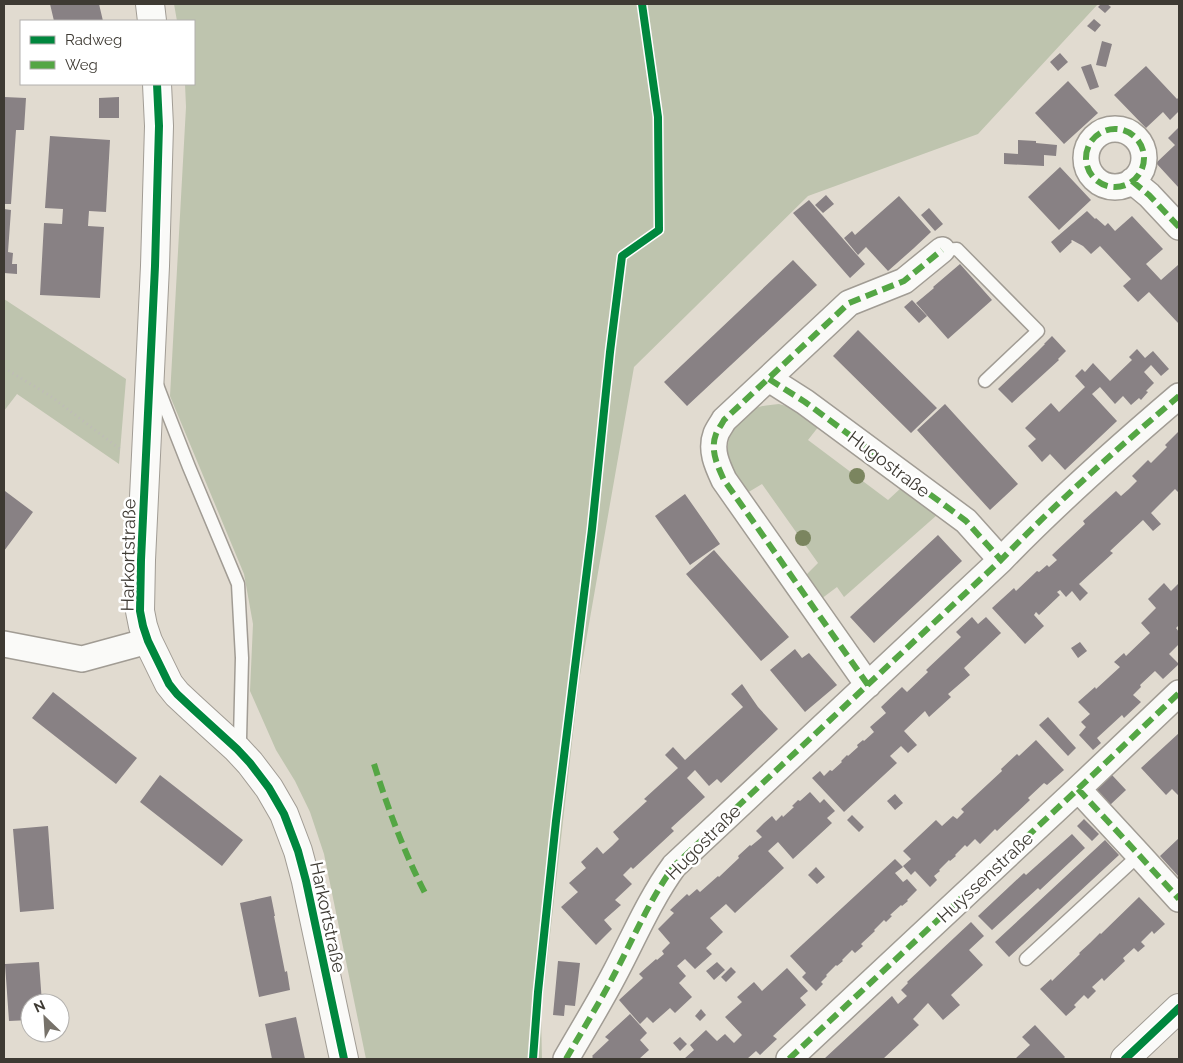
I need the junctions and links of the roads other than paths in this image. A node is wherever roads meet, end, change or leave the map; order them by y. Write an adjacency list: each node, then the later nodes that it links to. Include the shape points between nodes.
1 (150, 4): 2 (street)
2 (152, 20)
3 (157, 85): 7 (street, Harkortstraße, via 159,126)
4 (1132, 181): 5 (street, via 1150,195)
5 (1179, 227)
6 (942, 250): 8 (street, via 904,281 849,303); 9 (lane, via 957,249 1038,331)
7 (150, 362): 12 (street, Harkortstraße, via 140,611); 16 (lane, via 238,584 242,658)
8 (769, 379): 11 (street, Hugostraße, via 966,521); 14 (street, via 724,420 716,434 713,451 717,465 724,480)
9 (985, 381)
10 (1179, 396): 11 (street, Hugostraße, via 1102,463)
11 (1001, 560): 14 (street, Hugostraße)
12 (148, 641): 13 (street, via 82,659); 16 (street, Harkortstraße, via 173,689)
13 (4, 644)
14 (868, 685): 24 (street, Hugostraße, via 674,866 654,896 615,974)
15 (1179, 693): 17 (street, Huyssenstraße)
16 (238, 748): 23 (street, Harkortstraße, via 276,799 298,851)
17 (1078, 790): 18 (street); 22 (street, Huyssenstraße)
18 (1139, 854): 19 (street); 20 (lane)
19 (1179, 899)
20 (1026, 959)
21 (1179, 1008): 25 (street)
22 (794, 1058)
23 (344, 1059)
24 (566, 1059)
25 (1125, 1059)

